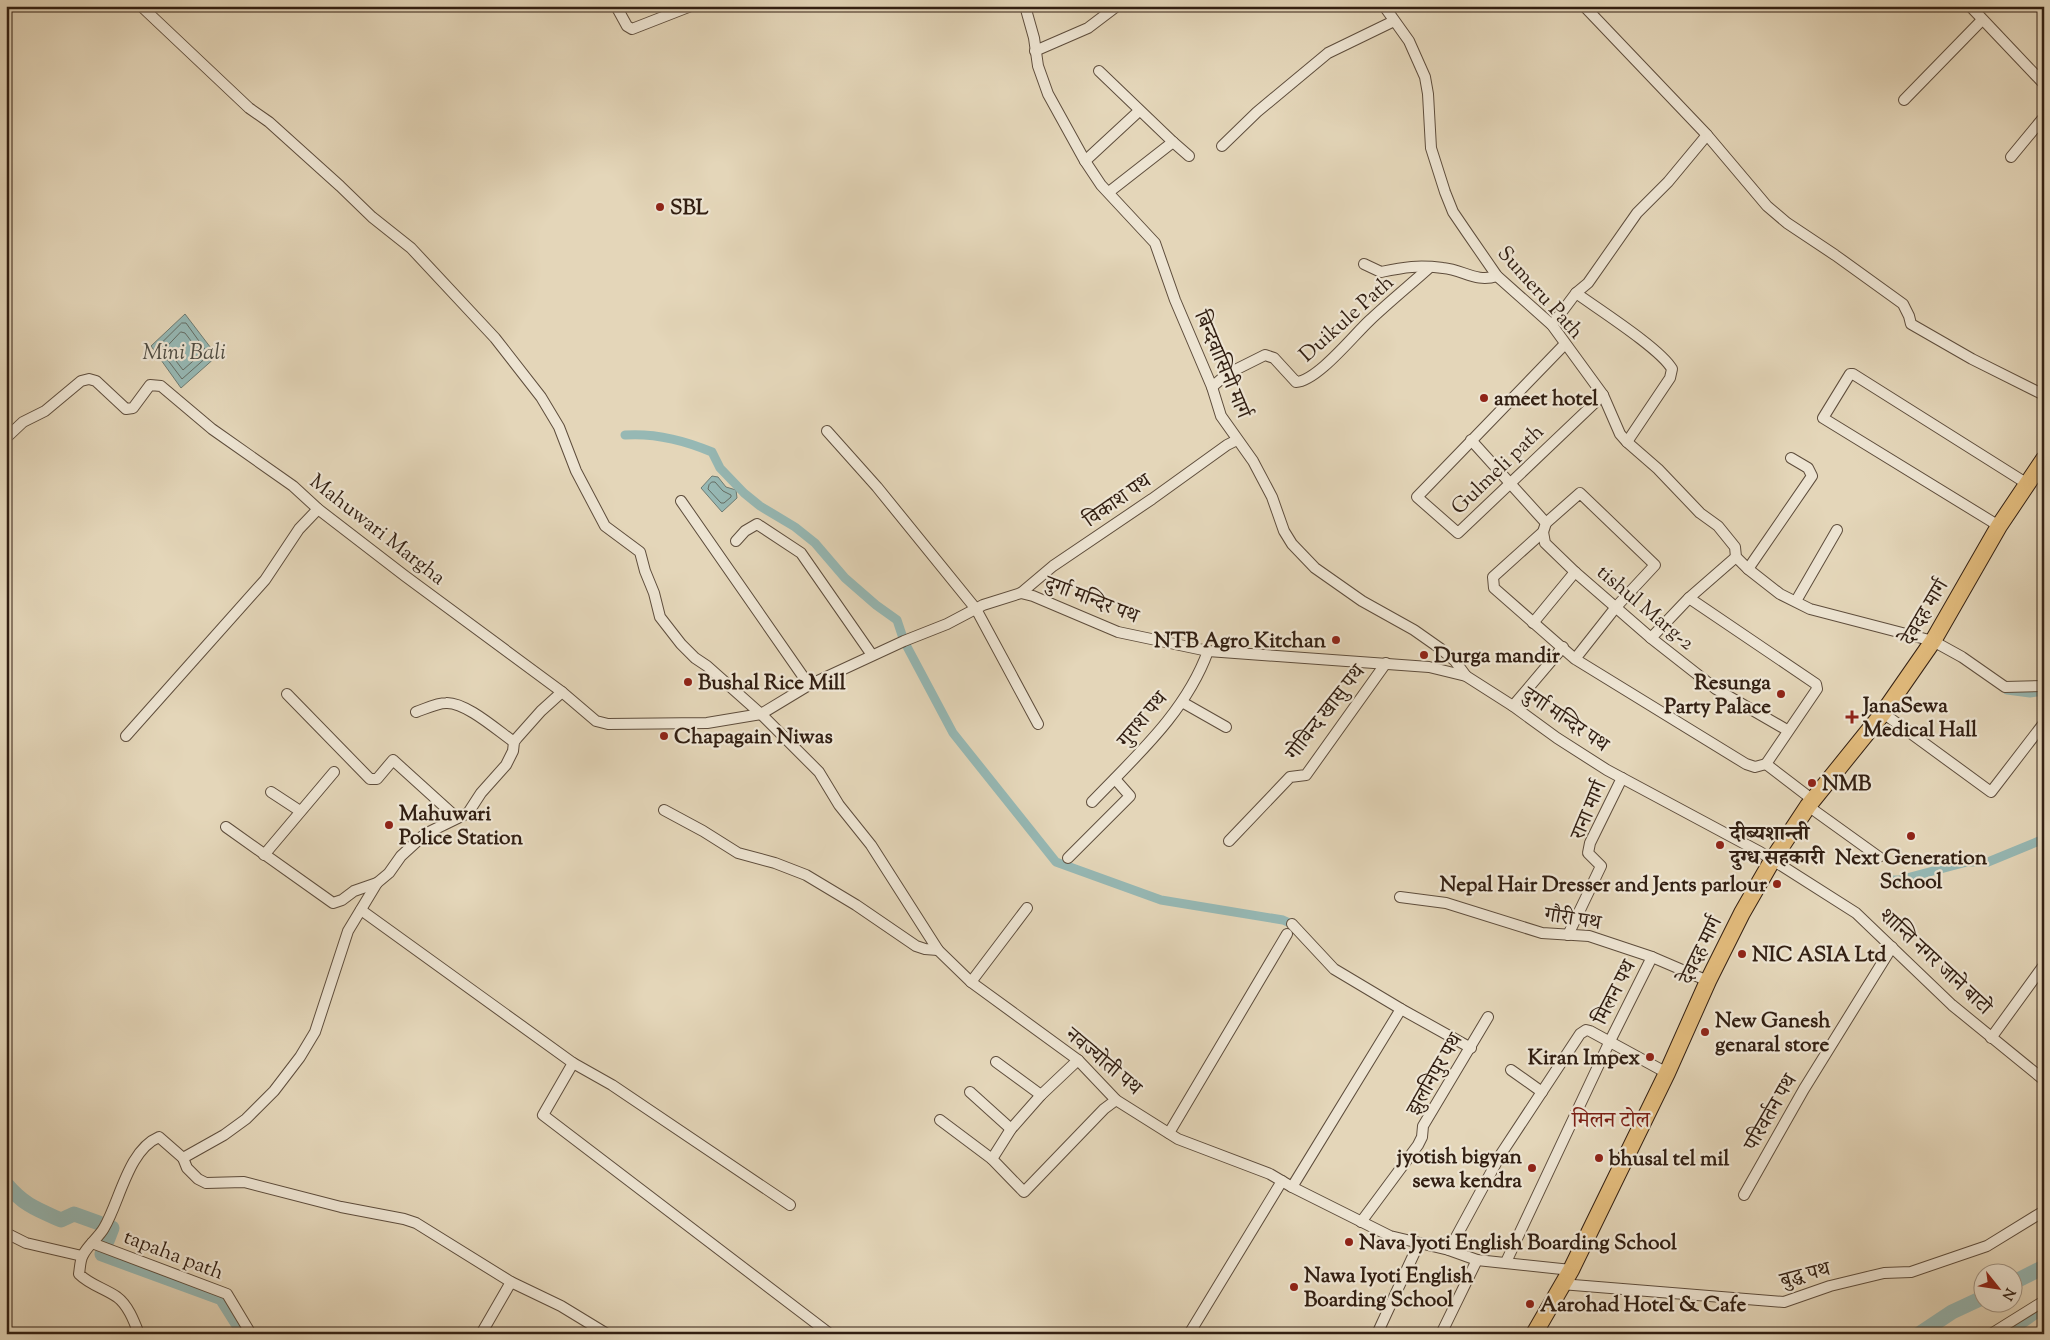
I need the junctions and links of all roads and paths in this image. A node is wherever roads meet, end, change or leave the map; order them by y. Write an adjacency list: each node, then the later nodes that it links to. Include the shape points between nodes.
1 (141, 6): 73 (street, नवज्योती पथ, via 249,108 276,128 410,248 496,338 560,427 576,472 605,526 640,552 660,617 695,658)
2 (616, 6): 3 (street, via 632,29)
3 (691, 6)
4 (1025, 6): 11 (street, बिन्दवासिनी मार्ग, via 1034,38)
5 (1117, 6): 11 (street, via 1088,28)
6 (1384, 6): 10 (street, Sumeru Path)
7 (1584, 6): 17 (street)
8 (1970, 6): 9 (street)
9 (1982, 20): 13 (street); 14 (street)
10 (1394, 21): 19 (street, via 1328,53); 26 (street, Sumeru Path, via 1410,41 1426,77 1431,148 1453,212)
11 (1034, 52): 22 (street, बिन्दवासिनी मार्ग, via 1048,94)
12 (1099, 71): 15 (street)
13 (2044, 84)
14 (1904, 100)
15 (1139, 110): 18 (street); 22 (street)
16 (2044, 117): 21 (street)
17 (1707, 135): 27 (street, via 1637,213 1588,283); 32 (street, via 1771,210 1903,304 1911,324)
18 (1173, 142): 20 (street); 23 (street)
19 (1222, 146)
20 (1189, 156)
21 (2011, 157)
22 (1085, 161): 23 (street, बिन्दवासिनी मार्ग)
23 (1109, 192): 30 (street, बिन्दवासिनी मार्ग, via 1155,243)
24 (1364, 264): 25 (street, via 1381,272 1398,267)
25 (1430, 267): 26 (street, via 1485,279); 30 (street, Duikule Path, via 1303,382 1296,382 1274,358 1265,355 1227,374)
26 (1497, 276): 28 (street, Sumeru Path)
27 (1576, 293): 28 (street); 37 (street, via 1647,344 1672,369 1670,378)
28 (1552, 325): 29 (street, Sumeru Path)
29 (1565, 344): 31 (street, Sumeru Path); 36 (street, Gulmeli path)
30 (1212, 387): 35 (street, बिन्दवासिनी मार्ग, via 1221,416)
31 (1603, 395): 37 (street, Sumeru Path, via 1620,434); 40 (street, Gulmeli path)
32 (2044, 395)
33 (828, 431): 55 (street)
34 (6, 438): 43 (street, Mahuwari Margha, via 23,422 45,411 82,381 96,382 126,409 133,408 150,385 161,386 212,429 293,486)
35 (1236, 440): 51 (street, विकाश पथ, via 1053,566); 64 (street, बिन्दवासिनी मार्ग, via 1253,461 1284,531 1302,556 1362,601 1430,640 1455,661)
36 (1472, 440): 40 (street, tishul Marg-2); 40 (street, Gulmeli path, via 1417,497 1458,533)
37 (1627, 442): 48 (street, Sumeru Path, via 1700,513 1718,526 1735,547)
38 (1791, 458): 49 (street, via 1808,468 1812,476)
39 (2044, 459): 41 (main road, देवदह मार्ग)
40 (1508, 483): 45 (street, tishul Marg-2)
41 (2026, 483): 44 (main road, देवदह मार्ग); 44 (street, via 1850,374 1823,418)
42 (681, 501): 65 (street)
43 (318, 509): 67 (street, Mahuwari Margha); 78 (street, via 299,528 265,580)
44 (2000, 526): 58 (main road, देवदह मार्ग)
45 (1545, 528): 50 (street, tishul Marg-2, via 1545,543); 54 (street, via 1580,493 1655,566); 56 (street, via 1493,577 1494,588)
46 (1837, 530): 53 (street)
47 (736, 541): 61 (street, via 757,524 800,553)
48 (1736, 557): 49 (street, Sumeru Path); 52 (street)
49 (1748, 569): 53 (street, Sumeru Path, via 1780,594)
50 (1575, 572): 54 (street, tishul Marg-2); 56 (street)
51 (1021, 593): 55 (street, दुर्गा मन्दिर पथ); 60 (street, दुर्गा मन्दिर पथ, via 1118,632)
52 (1688, 598): 57 (street); 77 (street, via 1816,684 1817,689)
53 (1796, 601): 58 (street, Sumeru Path, via 1810,609)
54 (1616, 607): 57 (street, tishul Marg-2); 62 (street)
55 (976, 609): 61 (street, दुर्गा मन्दिर पथ); 75 (street)
56 (1533, 623): 59 (street)
57 (1651, 638): 77 (street, tishul Marg-2, via 1716,689)
58 (1933, 641): 66 (street, Sumeru Path, via 2005,687); 72 (main road, देवदह मार्ग)
59 (1563, 647): 62 (street); 70 (street)
60 (1208, 651): 63 (street, दुर्गा मन्दिर पथ); 69 (street, गुराश पथ)
61 (872, 655): 65 (street, दुर्गा मन्दिर पथ)
62 (1575, 659): 80 (street, via 1746,764 1755,767)
63 (1386, 663): 64 (street, दुर्गा मन्दिर पथ, via 1429,667); 91 (street, गोविन्द खासु पथ, via 1306,775 1290,777)
64 (1466, 676): 70 (street, दुर्गा मन्दिर पथ)
65 (809, 685): 73 (street, दुर्गा मन्दिर पथ)
66 (2044, 686)
67 (562, 692): 73 (street, Mahuwari Margha, via 596,721 608,724 707,723); 79 (street)
68 (287, 694): 89 (street, via 370,779 377,779 393,760)
69 (1182, 702): 76 (street); 83 (street, गुराश पथ)
70 (1513, 706): 82 (street, दुर्गा मन्दिर पथ, via 1578,752)
71 (416, 712): 79 (street, via 446,703 454,704)
72 (1883, 713): 74 (street, via 1991,792); 86 (main road, देवदह मार्ग)
73 (761, 714): 104 (street, नवज्योती पथ, via 819,772)
74 (2044, 723)
75 (1038, 724)
76 (1226, 727)
77 (1787, 730): 80 (street)
78 (126, 736)
79 (514, 742): 89 (street, via 506,766 468,813)
80 (1766, 764): 86 (street)
81 (334, 772): 88 (street)
82 (1622, 778): 95 (street, दुर्गा मन्दिर पथ); 102 (street, राना मार्ग, via 1590,843 1588,853 1601,866)
83 (1115, 779): 85 (street, गुराश पथ); 94 (street, via 1130,796)
84 (271, 792): 88 (street)
85 (1092, 802)
86 (1810, 803): 93 (street); 95 (main road, देवदह मार्ग)
87 (664, 810): 104 (street, via 738,853 806,875 916,946)
88 (300, 811): 92 (street)
89 (457, 818): 96 (street, via 425,834)
90 (226, 827): 92 (street)
91 (1228, 841)
92 (264, 855): 96 (street, via 332,903)
93 (1879, 857)
94 (1068, 858)
95 (1773, 860): 103 (street, शान्ति नगर जाने बाटो, via 1856,912); 107 (main road, देवदह मार्ग)
96 (377, 883): 99 (street)
97 (1400, 897): 102 (street, गौरी पथ, via 1446,903 1542,933)
98 (1026, 908): 108 (street)
99 (361, 910): 116 (street); 127 (street, via 348,931 315,1032 300,1057 274,1091 246,1119)
100 (1292, 924): 109 (street, via 1334,968)
101 (1287, 934): 126 (street)
102 (1568, 935): 105 (street, गौरी पथ, via 1589,936)
103 (1892, 947): 111 (street, शान्ति नगर जाने बाटो); 131 (street, परिवर्तन पथ, via 1804,1089)
104 (938, 950): 108 (street, नवज्योती पथ)
105 (1652, 957): 107 (street, मिलन पथ); 112 (street, मिलन पथ)
106 (2043, 960): 111 (street)
107 (1708, 981): 118 (main road, देवदह मार्ग)
108 (971, 982): 114 (street, नवज्योती पथ)
109 (1401, 1009): 113 (street); 130 (street)
110 (1488, 1017): 113 (street, झुलनिपुर पथ)
111 (1991, 1038): 119 (street, शान्ति नगर जाने बाटो)
112 (1609, 1043): 118 (street); 121 (street, via 1590,1031 1580,1034); 141 (street, मिलन पथ)
113 (1471, 1048): 134 (street, झुलनिपुर पथ, via 1424,1126 1418,1145)
114 (1078, 1060): 122 (street); 123 (street, नवज्योती पथ)
115 (996, 1062): 122 (street)
116 (573, 1063): 132 (street, via 612,1085); 150 (street, via 543,1115)
117 (1511, 1070): 121 (street)
118 (1667, 1073): 142 (main road, देवदह मार्ग)
119 (2044, 1080)
120 (970, 1092): 125 (street)
121 (1542, 1092): 138 (street, via 1501,1154)
122 (1042, 1095): 125 (street)
123 (1116, 1100): 126 (street, नवज्योती पथ); 128 (street, via 1024,1192)
124 (940, 1120): 128 (street)
125 (1011, 1129): 128 (street)
126 (1169, 1133): 129 (street, नवज्योती पथ)
127 (182, 1158): 136 (street, via 159,1137 151,1140 138,1156 104,1228); 143 (street, via 198,1179 206,1183 244,1182 416,1223)
128 (992, 1159)
129 (1282, 1181): 130 (street, नवज्योती पथ); 151 (street)
130 (1292, 1187): 134 (street, नवज्योती पथ)
131 (1744, 1195)
132 (790, 1205)
133 (2044, 1211): 144 (street, बुद्ध पथ, via 1988,1246 1911,1272 1881,1274 1830,1286 1784,1302)
134 (1361, 1222): 137 (street, नवज्योती पथ, via 1390,1236)
135 (8, 1236): 139 (street)
136 (92, 1243): 139 (street); 147 (street, tapaha path, via 227,1294)
137 (1419, 1243): 138 (street, नवज्योती पथ); 152 (street)
138 (1449, 1250): 140 (street, नवज्योती पथ)
139 (82, 1256): 146 (street, via 79,1274 87,1282 117,1297 130,1313)
140 (1477, 1260): 141 (street, नवज्योती पथ); 153 (street)
141 (1506, 1262): 142 (street, नवज्योती पथ)
142 (1571, 1270): 144 (main road, देवदह मार्ग)
143 (511, 1282): 148 (street); 149 (street, via 561,1306)
144 (1561, 1284): 154 (main road, देवदह मार्ग)
145 (2044, 1301): 155 (street)
146 (140, 1334)
147 (251, 1334)
148 (481, 1334)
149 (607, 1334)
150 (830, 1334)
151 (1189, 1334)
152 (1377, 1334)
153 (1441, 1334)
154 (1534, 1334)
155 (1991, 1334)

